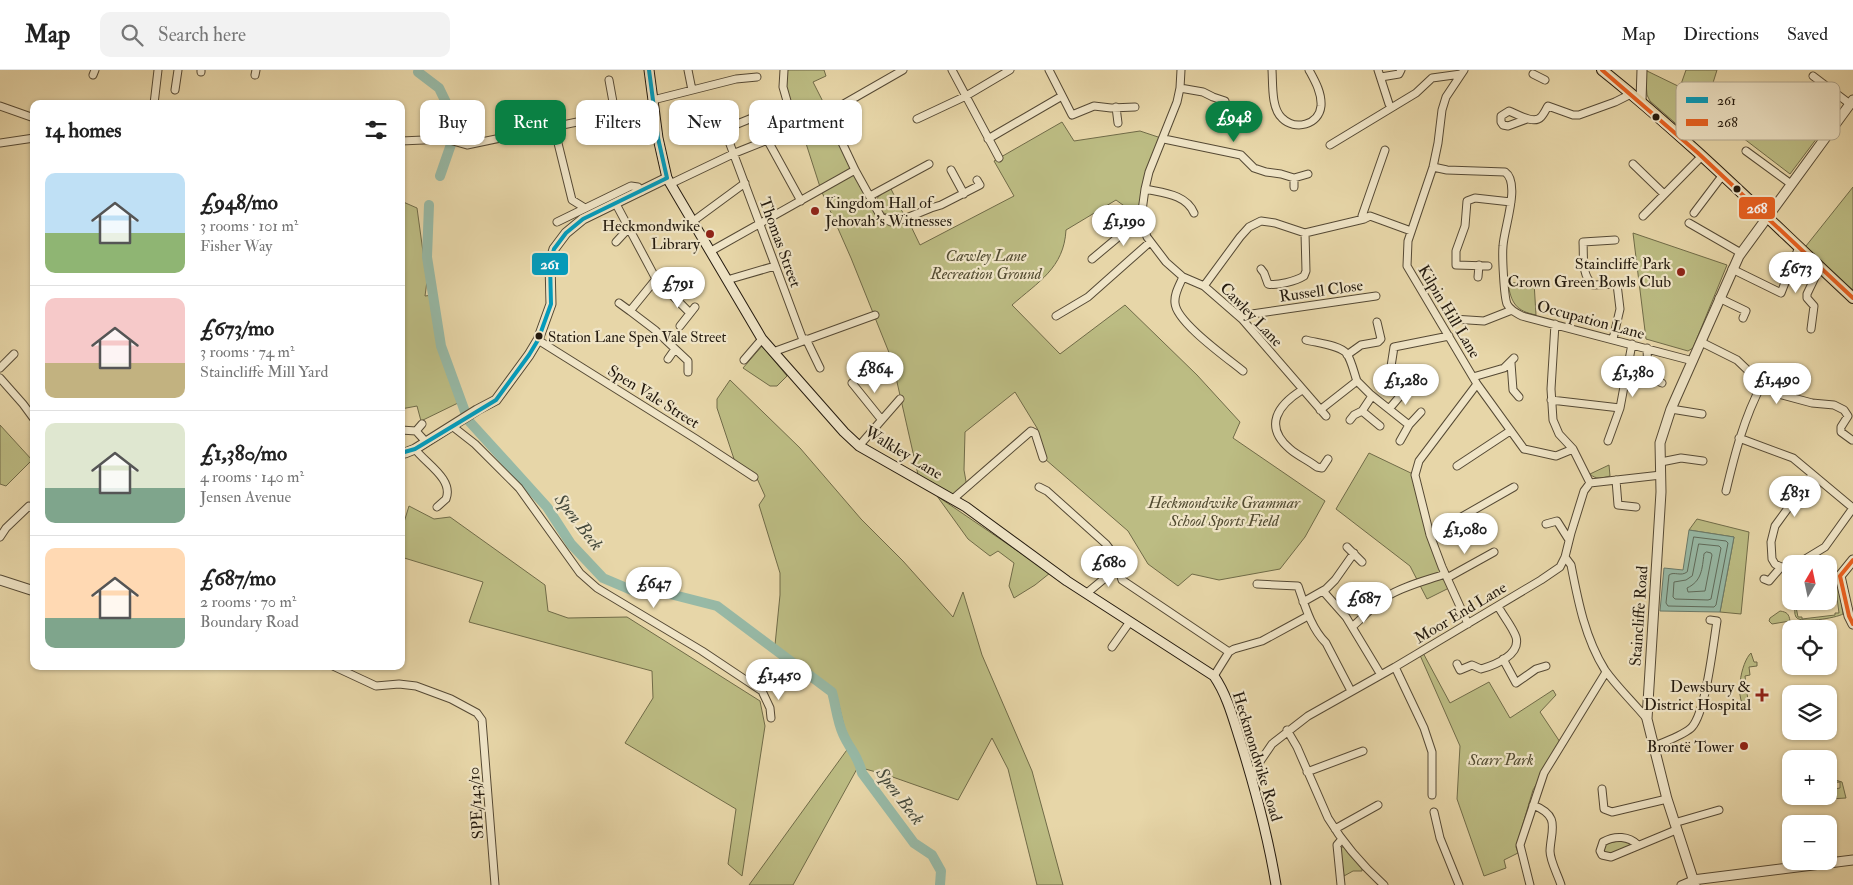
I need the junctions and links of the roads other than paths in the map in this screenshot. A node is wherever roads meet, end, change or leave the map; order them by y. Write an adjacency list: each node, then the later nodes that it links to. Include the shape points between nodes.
1 (158, 70): 29 (street)
2 (178, 70): 23 (street)
3 (650, 70): 31 (street, Walkley Lane)
4 (688, 70): 24 (street)
5 (784, 70): 32 (street)
6 (903, 70): 33 (street)
7 (952, 70): 27 (street)
8 (1010, 70): 27 (street)
9 (1049, 70): 28 (street)
10 (1180, 70): 22 (street, Cawley Lane)
11 (1272, 70): 12 (street, via 1275,104 1282,118 1295,125 1307,124 1321,107 1320,91)
12 (1309, 70)
13 (1402, 70): 17 (street, via 1399,74)
14 (1602, 70): 25 (main road)
15 (1642, 70): 36 (street)
16 (1462, 72): 62 (street, via 1432,78 1416,93); 70 (street, Kilpin Hill Lane, via 1446,97 1442,110)
17 (1380, 73): 38 (street)
18 (1813, 76): 21 (street)
19 (757, 77): 24 (street)
20 (609, 80): 30 (street)
21 (1822, 82)
22 (1180, 88): 35 (street, via 1203,92); 51 (street, Cawley Lane)
23 (176, 90)
24 (692, 90): 34 (street)
25 (1631, 94): 36 (main road); 45 (street, via 1579,115 1548,106 1540,118)
26 (1840, 94): 37 (street)
27 (966, 96): 44 (street); 50 (street)
28 (1062, 96): 40 (street, via 1072,115 1094,106); 50 (street)
29 (154, 100)
30 (613, 100)
31 (653, 100)
32 (787, 100)
33 (850, 100)
34 (659, 101)
35 (1225, 101)
36 (1641, 102): 47 (main road)
37 (1852, 102): 43 (street, Staincliffe Road)
38 (1389, 104)
39 (0, 106): 42 (street)
40 (1116, 107): 41 (street); 46 (street)
41 (1135, 107)
42 (30, 117)
43 (1840, 118)
44 (917, 119)
45 (1527, 119)
46 (1118, 123)
47 (1676, 134)
48 (30, 139): 56 (street)
49 (495, 139): 54 (street, via 467,145 446,139)
50 (988, 139): 67 (street)
51 (1164, 139): 75 (street, via 1241,156 1254,168); 81 (street, Cawley Lane)
52 (1682, 140): 66 (main road)
53 (1824, 140): 79 (street, Staincliffe Road)
54 (405, 141)
55 (659, 142): 77 (street, Walkley Lane)
56 (0, 143)
57 (558, 145): 89 (street, via 572,200)
58 (731, 145): 65 (street, Thomas Street)
59 (758, 145): 65 (street)
60 (770, 145): 86 (street)
61 (842, 145): 71 (street)
62 (1330, 145)
63 (1385, 150): 95 (street, via 1362,216)
64 (1746, 151): 79 (street)
65 (735, 154): 77 (street); 78 (street, Thomas Street)
66 (1701, 157): 74 (main road); 84 (street)
67 (1000, 158)
68 (929, 164): 85 (street)
69 (1633, 164): 84 (street)
70 (1433, 167): 87 (street, Occupation Lane, via 1505,172 1512,182); 101 (street, Kilpin Hill Lane)
71 (855, 170): 85 (street); 86 (street)
72 (951, 170): 83 (street)
73 (1308, 174): 75 (street)
74 (1722, 176): 91 (street); 93 (main road)
75 (1294, 178): 80 (street)
76 (977, 180): 83 (street, via 980,185)
77 (669, 181): 82 (street); 97 (street, Walkley Lane)
78 (745, 184): 97 (street); 99 (street, Thomas Street)
79 (1791, 184): 93 (street, Staincliffe Road)
80 (1294, 187)
81 (1145, 189): 90 (street, via 1182,198); 94 (street, Cawley Lane)
82 (642, 191): 88 (street); 89 (street, via 631,186)
83 (964, 194): 85 (street, via 904,220 891,222 881,216)
84 (1664, 194): 92 (street)
85 (870, 196)
86 (800, 201): 99 (street)
87 (1511, 202): 110 (street, via 1475,198 1467,201 1455,268); 125 (street, Occupation Lane, via 1503,247 1507,303)
88 (616, 204): 100 (street); 140 (street, via 583,219 554,249 550,263 551,304)
89 (585, 208): 96 (street)
90 (1194, 208)
91 (1694, 213)
92 (1644, 216)
93 (1767, 216): 106 (main road); 108 (street, Staincliffe Road)
94 (1141, 218): 105 (street, Cawley Lane); 109 (street)
95 (1364, 220): 101 (street, via 1370,216); 102 (street)
96 (557, 222)
97 (692, 222): 107 (street, Walkley Lane)
98 (1689, 223): 108 (street)
99 (760, 224): 107 (street); 111 (street, Thomas Street)
100 (628, 229): 104 (street); 118 (street)
101 (1411, 231): 136 (street, Kilpin Hill Lane, via 1407,266)
102 (1305, 234): 114 (street, via 1304,276 1271,285); 120 (street, via 1261,221 1249,227)
103 (1615, 240): 139 (street, via 1583,242 1587,280 1593,285 1617,284 1620,309)
104 (616, 242)
105 (1150, 242): 116 (street, Cawley Lane); 128 (street, via 1088,297)
106 (1799, 247): 113 (main road); 115 (street, via 1781,293)
107 (711, 250): 119 (street, Walkley Lane)
108 (1741, 254): 115 (street, Staincliffe Road)
109 (1092, 259)
110 (1479, 265): 112 (street); 117 (street)
111 (775, 266): 119 (street); 138 (street, Thomas Street)
112 (1488, 266)
113 (1820, 267): 123 (main road); 135 (street, via 1806,298 1814,306)
114 (1261, 269)
115 (1732, 269): 122 (street, Staincliffe Road)
116 (1183, 277): 120 (street, Cawley Lane); 154 (street, via 1175,295 1179,314 1193,330)
117 (1478, 277)
118 (656, 279): 126 (street); 134 (street, via 692,310)
119 (727, 280): 137 (street, Walkley Lane)
120 (1204, 286): 130 (street, Cawley Lane)
121 (1376, 296): 130 (street, Russell Close, via 1252,314)
122 (1720, 298): 129 (street, via 1746,311); 142 (street, Staincliffe Road)
123 (1853, 298)
124 (619, 303): 126 (street)
125 (1512, 310): 131 (street, Occupation Lane, via 1484,321); 133 (street, Occupation Lane, via 1522,316)
126 (630, 311): 145 (street)
127 (875, 315): 138 (street)
128 (1056, 316)
129 (1743, 318)
130 (1242, 319): 164 (street, Cawley Lane)
131 (1453, 319)
132 (1377, 322): 148 (street, via 1381,339 1361,345)
133 (1555, 324): 139 (street, Occupation Lane); 168 (street)
134 (680, 326)
135 (1810, 329)
136 (1449, 336): 156 (street, via 1394,347); 158 (street, Kilpin Hill Lane)
137 (762, 339): 146 (street, Walkley Lane); 150 (street)
138 (805, 339): 146 (street); 153 (street, Thomas Street)
139 (1613, 339): 143 (street, Occupation Lane)
140 (538, 340): 182 (street, via 496,400); 203 (street, Spen Vale Street)
141 (1306, 340): 148 (street, via 1335,346)
142 (1701, 342): 151 (street, Staincliffe Road); 162 (street, via 1737,360)
143 (1632, 344): 144 (street, Occupation Lane); 169 (street)
144 (1647, 348): 151 (street, Occupation Lane); 161 (street, via 1648,375)
145 (675, 349): 149 (street); 155 (street, via 688,360)
146 (773, 352): 192 (street, Walkley Lane)
147 (14, 354): 152 (street)
148 (1347, 354): 159 (street)
149 (668, 359)
150 (744, 360)
151 (1693, 361): 171 (street, Staincliffe Road)
152 (0, 368)
153 (820, 368)
154 (1243, 371)
155 (688, 372)
156 (1390, 373)
157 (0, 378): 175 (street)
158 (1475, 380): 166 (street, via 1504,368 1512,361 1512,390); 186 (street, Kilpin Hill Lane); 215 (street, via 1416,466 1415,475)
159 (1357, 381): 165 (street); 172 (street)
160 (852, 382): 178 (street)
161 (1662, 383)
162 (1762, 384): 187 (street); 188 (street, via 1775,393 1844,410 1848,416 1841,432)
163 (1407, 388): 170 (street)
164 (1302, 390): 172 (street, Cawley Lane); 197 (street, via 1289,398 1278,412 1276,430 1291,450 1321,469)
165 (1372, 396): 170 (street); 173 (street)
166 (1519, 397)
167 (900, 399): 178 (street)
168 (1552, 400): 169 (street); 194 (street, via 1553,420 1559,434)
169 (1620, 408): 190 (street)
170 (1389, 409): 181 (street)
171 (1671, 409): 176 (street); 199 (street, Staincliffe Road, via 1662,432)
172 (1320, 410): 177 (street, Cawley Lane)
173 (1362, 412): 179 (street); 183 (street)
174 (1421, 412): 181 (street)
175 (30, 414)
176 (1702, 414)
177 (1326, 416)
178 (882, 418): 192 (street)
179 (1350, 420)
180 (422, 424): 185 (street)
181 (1409, 425): 189 (street)
182 (452, 426): 191 (street); 254 (street, via 520,488 580,574 597,588 762,691)
183 (1380, 426)
184 (405, 430): 185 (street)
185 (416, 431): 191 (street)
186 (1510, 431): 194 (street, Kilpin Hill Lane, via 1524,449 1534,452 1556,456); 200 (street)
187 (1739, 438): 202 (street, via 1793,458); 208 (street)
188 (1852, 440)
189 (1400, 441)
190 (1608, 441)
191 (426, 442): 193 (street)
192 (859, 446): 209 (street, Walkley Lane)
193 (415, 449): 195 (street); 210 (street, via 448,488 446,500)
194 (1573, 449): 205 (street)
195 (405, 453)
196 (1043, 458): 209 (street, via 1035,433 1031,431)
197 (1328, 459)
198 (1703, 460): 199 (street, via 1681,458)
199 (1661, 462): 201 (street, Staincliffe Road)
200 (1457, 466)
201 (1661, 475): 204 (street); 255 (street, Staincliffe Road)
202 (1812, 475): 213 (street); 225 (street, via 1775,526 1771,542 1772,559)
203 (754, 477)
204 (1616, 480): 205 (street); 211 (street, via 1618,505)
205 (1590, 483): 217 (street, Moor End Lane, via 1584,491)
206 (1038, 487): 226 (street, via 1047,490 1106,544 1115,556)
207 (1514, 487): 215 (street)
208 (1726, 491)
209 (952, 498): 233 (street, Walkley Lane)
210 (437, 507)
211 (1636, 507)
212 (30, 508): 216 (street)
213 (1853, 508): 221 (street, via 1825,547)
214 (1546, 524): 217 (street, via 1557,520)
215 (1430, 534): 227 (street)
216 (0, 537)
217 (1569, 540): 222 (street, Moor End Lane)
218 (1347, 547): 220 (street)
219 (1494, 552): 227 (street)
220 (1354, 553): 224 (street); 232 (street, via 1335,580)
221 (1812, 555)
222 (1565, 557): 235 (street, Moor End Lane, via 1560,567); 250 (street, via 1572,565 1592,647)
223 (1853, 560): 240 (street, via 1840,576)
224 (1362, 562)
225 (1781, 567): 228 (street, via 1769,581)
226 (1117, 568): 233 (street); 243 (street, via 1122,580)
227 (1446, 576): 239 (street); 241 (street, via 1401,589 1386,597)
228 (1764, 579)
229 (0, 580): 231 (street)
230 (1257, 584): 234 (street, via 1298,586)
231 (30, 590)
232 (1322, 591): 234 (street); 241 (street)
233 (1087, 594): 238 (street, Walkley Lane)
234 (1303, 602): 236 (street)
235 (1498, 606): 239 (street, Moor End Lane); 245 (street, via 1515,636 1516,644 1514,651)
236 (1308, 616): 243 (street, via 1262,641); 253 (street)
237 (1710, 620): 257 (street, via 1717,621 1698,717 1689,730)
238 (1129, 623): 242 (street); 244 (street, Walkley Lane)
239 (1468, 624): 248 (street, Moor End Lane)
240 (1853, 624)
241 (1353, 626): 251 (street)
242 (1112, 647)
243 (1229, 652): 252 (street)
244 (1182, 655): 252 (street, Heckmondwike Road)
245 (1503, 660): 246 (street, via 1481,669 1472,665 1460,670); 247 (street, via 1516,683)
246 (1457, 664)
247 (1546, 666)
248 (1395, 667): 251 (street, Moor End Lane); 262 (street, via 1432,752)
249 (342, 670): 274 (street, SPE/143/10, via 376,686 416,686 451,699 482,720)
250 (1606, 672): 255 (street); 265 (street, via 1544,773)
251 (1381, 675): 253 (street, Moor End Lane)
252 (1214, 676): 260 (street, Heckmondwike Road, via 1229,708)
253 (1351, 691): 256 (street, Moor End Lane)
254 (771, 718)
255 (1648, 719): 257 (street, Staincliffe Road)
256 (1287, 730): 259 (street); 260 (street, Moor End Lane, via 1268,749)
257 (1653, 747): 263 (street, Staincliffe Road)
258 (1363, 751): 259 (street)
259 (1308, 772): 269 (street)
260 (1252, 779): 275 (street, Heckmondwike Road)
261 (1602, 789): 263 (street, via 1604,808 1612,812)
262 (1432, 795)
263 (1667, 799): 268 (street, Staincliffe Road)
264 (1378, 805): 269 (street)
265 (1533, 805): 279 (street, via 1520,845); 280 (street, via 1542,808 1551,819 1554,830 1550,852)
266 (1719, 810): 268 (street)
267 (1434, 812): 278 (street, via 1440,838)
268 (1675, 827): 271 (street); 273 (street, Staincliffe Road)
269 (1335, 829): 270 (street)
270 (1342, 839): 276 (street, via 1337,845); 277 (street)
271 (1638, 845): 271 (street, via 1612,857 1602,855 1600,851 1603,842 1624,837)
272 (1853, 860): 273 (street)
273 (1694, 882): 281 (street)
274 (495, 885)
275 (1276, 885)
276 (1341, 885)
277 (1384, 885)
278 (1459, 885)
279 (1530, 885)
280 (1561, 885)
281 (1681, 885)

